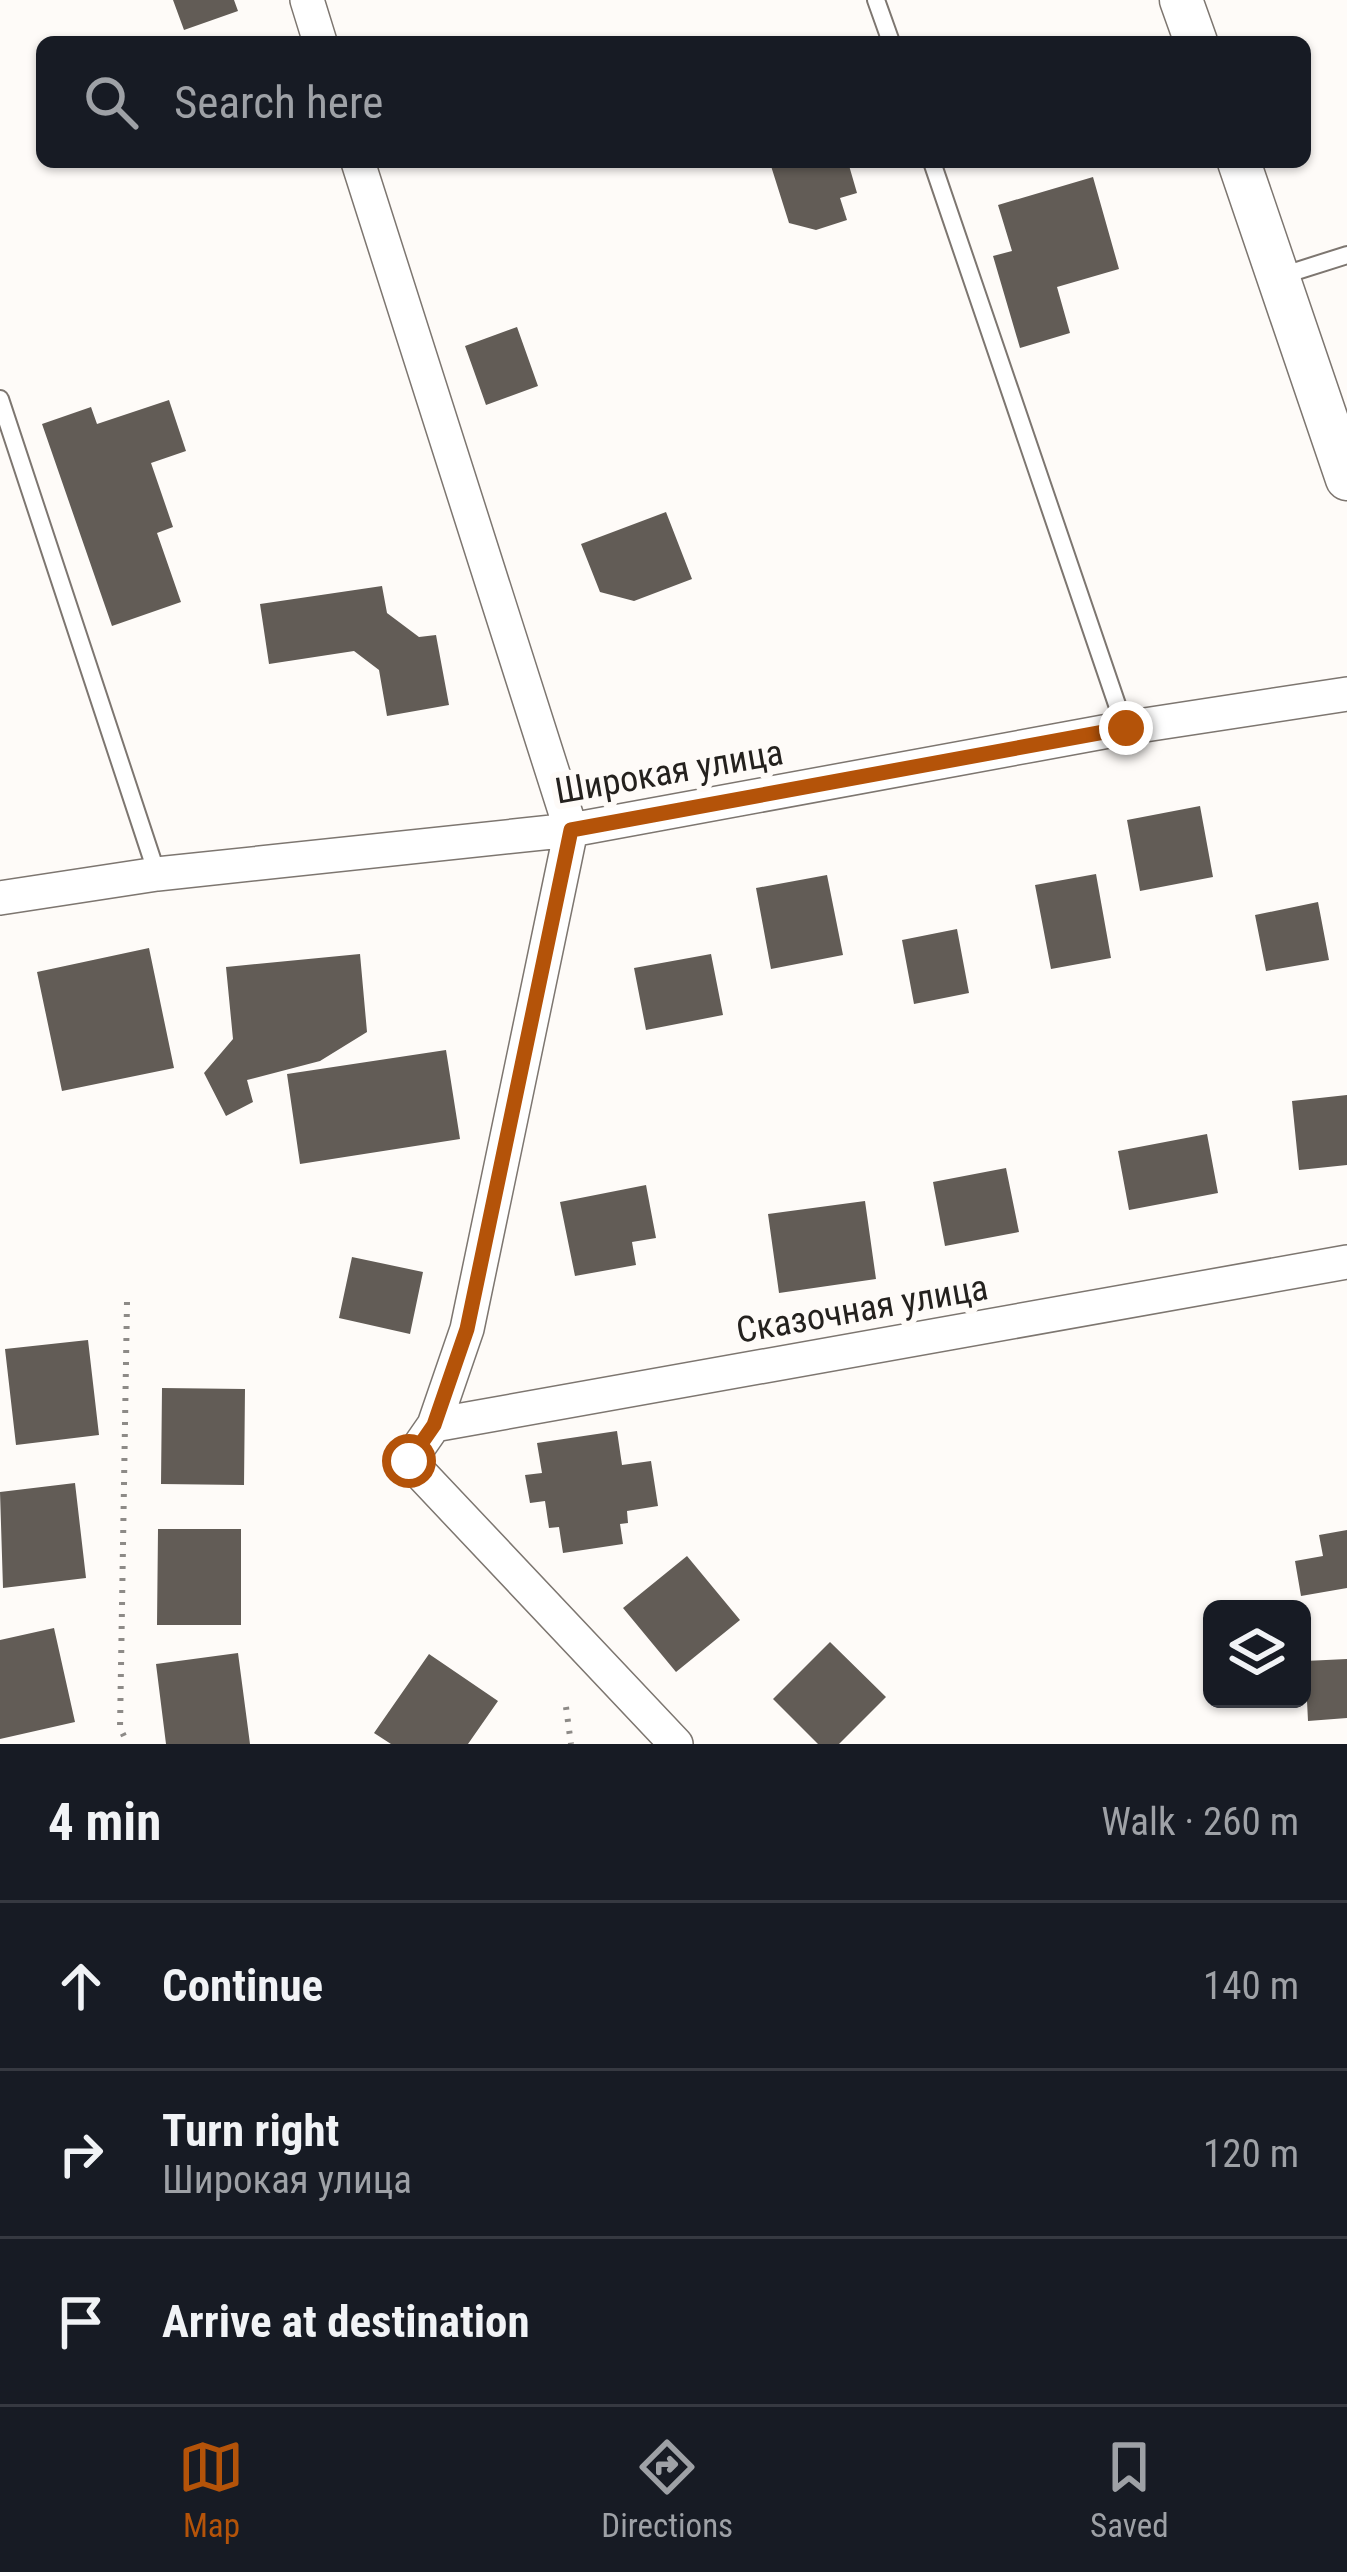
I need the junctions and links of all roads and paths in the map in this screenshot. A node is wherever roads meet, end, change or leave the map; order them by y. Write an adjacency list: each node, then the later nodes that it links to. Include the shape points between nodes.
1 (307, 0): 4 (street)
2 (876, 0): 5 (lane)
3 (1181, 0): 6 (street)
4 (318, 36)
5 (889, 36)
6 (1194, 36)
7 (360, 168): 16 (street)
8 (934, 168): 15 (lane)
9 (1241, 168): 11 (street)
10 (1347, 254): 11 (lane)
11 (1280, 276): 13 (street)
12 (0, 399): 17 (lane)
13 (1347, 479)
14 (1347, 694): 15 (street, Широкая улица)
15 (1126, 728): 16 (street, Широкая улица)
16 (571, 830): 17 (street, Широкая улица); 21 (street, via 467,1329)
17 (158, 874): 18 (street, Широкая улица)
18 (0, 898)
19 (1347, 1262): 21 (street, Сказочная улица)
20 (127, 1302): 23 (path, via 120,1728)
21 (434, 1425): 25 (street, via 409,1461)
22 (566, 1707): 24 (path)
23 (128, 1744)
24 (572, 1744)
25 (676, 1744)

